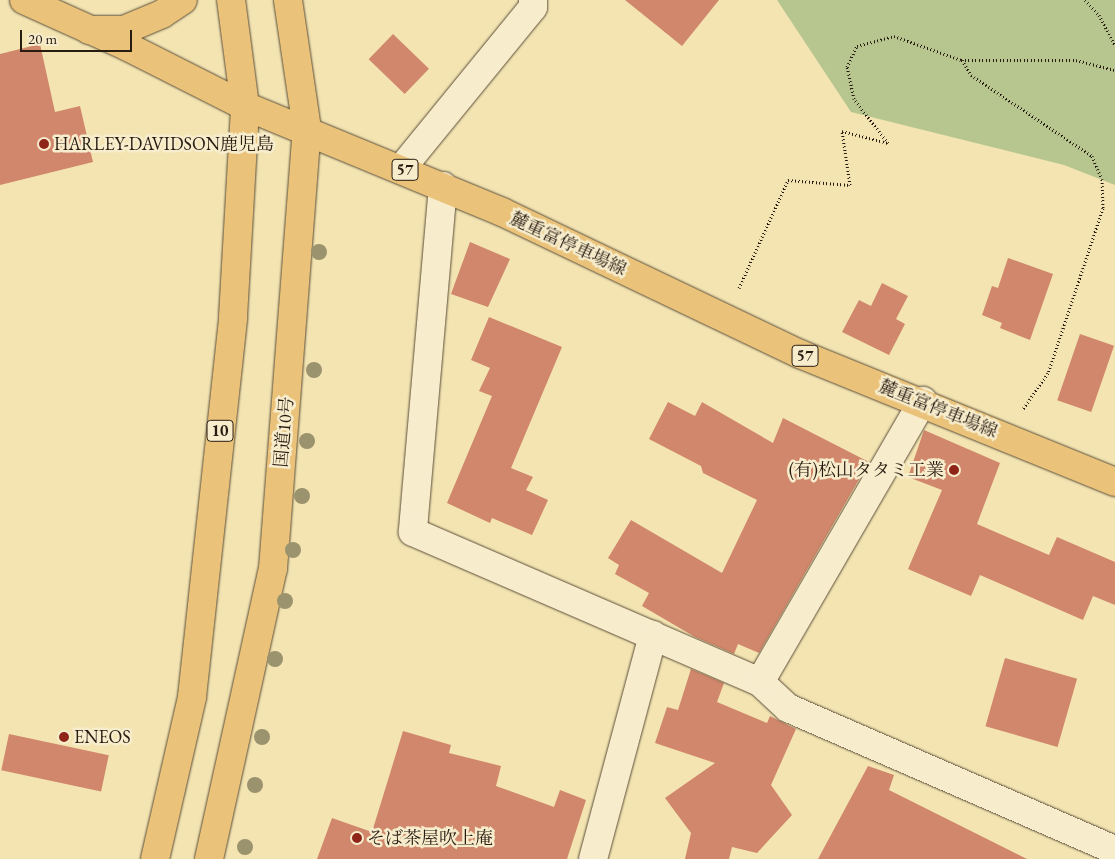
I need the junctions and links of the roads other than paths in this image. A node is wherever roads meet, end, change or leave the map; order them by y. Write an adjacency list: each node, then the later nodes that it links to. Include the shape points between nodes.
1 (24, 0): 6 (main road, 麓重富停車場線 / 57)
2 (183, 0): 6 (main road, via 162,14 124,30)
3 (231, 0): 7 (main road, 10)
4 (288, 0): 8 (main road, 国道10号)
5 (533, 0): 9 (street, via 534,7)
6 (89, 30): 7 (main road, 麓重富停車場線 / 57)
7 (245, 106): 8 (main road, 麓重富停車場線 / 57); 16 (main road, 10, via 232,317 192,697)
8 (307, 129): 9 (main road, 麓重富停車場線 / 57); 17 (main road, 国道10号, via 273,568)
9 (401, 169): 10 (main road, 麓重富停車場線 / 57)
10 (443, 186): 11 (main road, 麓重富停車場線 / 57, via 800,354); 13 (street, via 413,532)
11 (923, 401): 12 (main road, 麓重富停車場線 / 57); 14 (street)
12 (1115, 482)
13 (653, 635): 14 (street); 18 (street)
14 (760, 682): 15 (street, via 788,708)
15 (1115, 850)
16 (154, 859)
17 (209, 859)
18 (593, 859)

